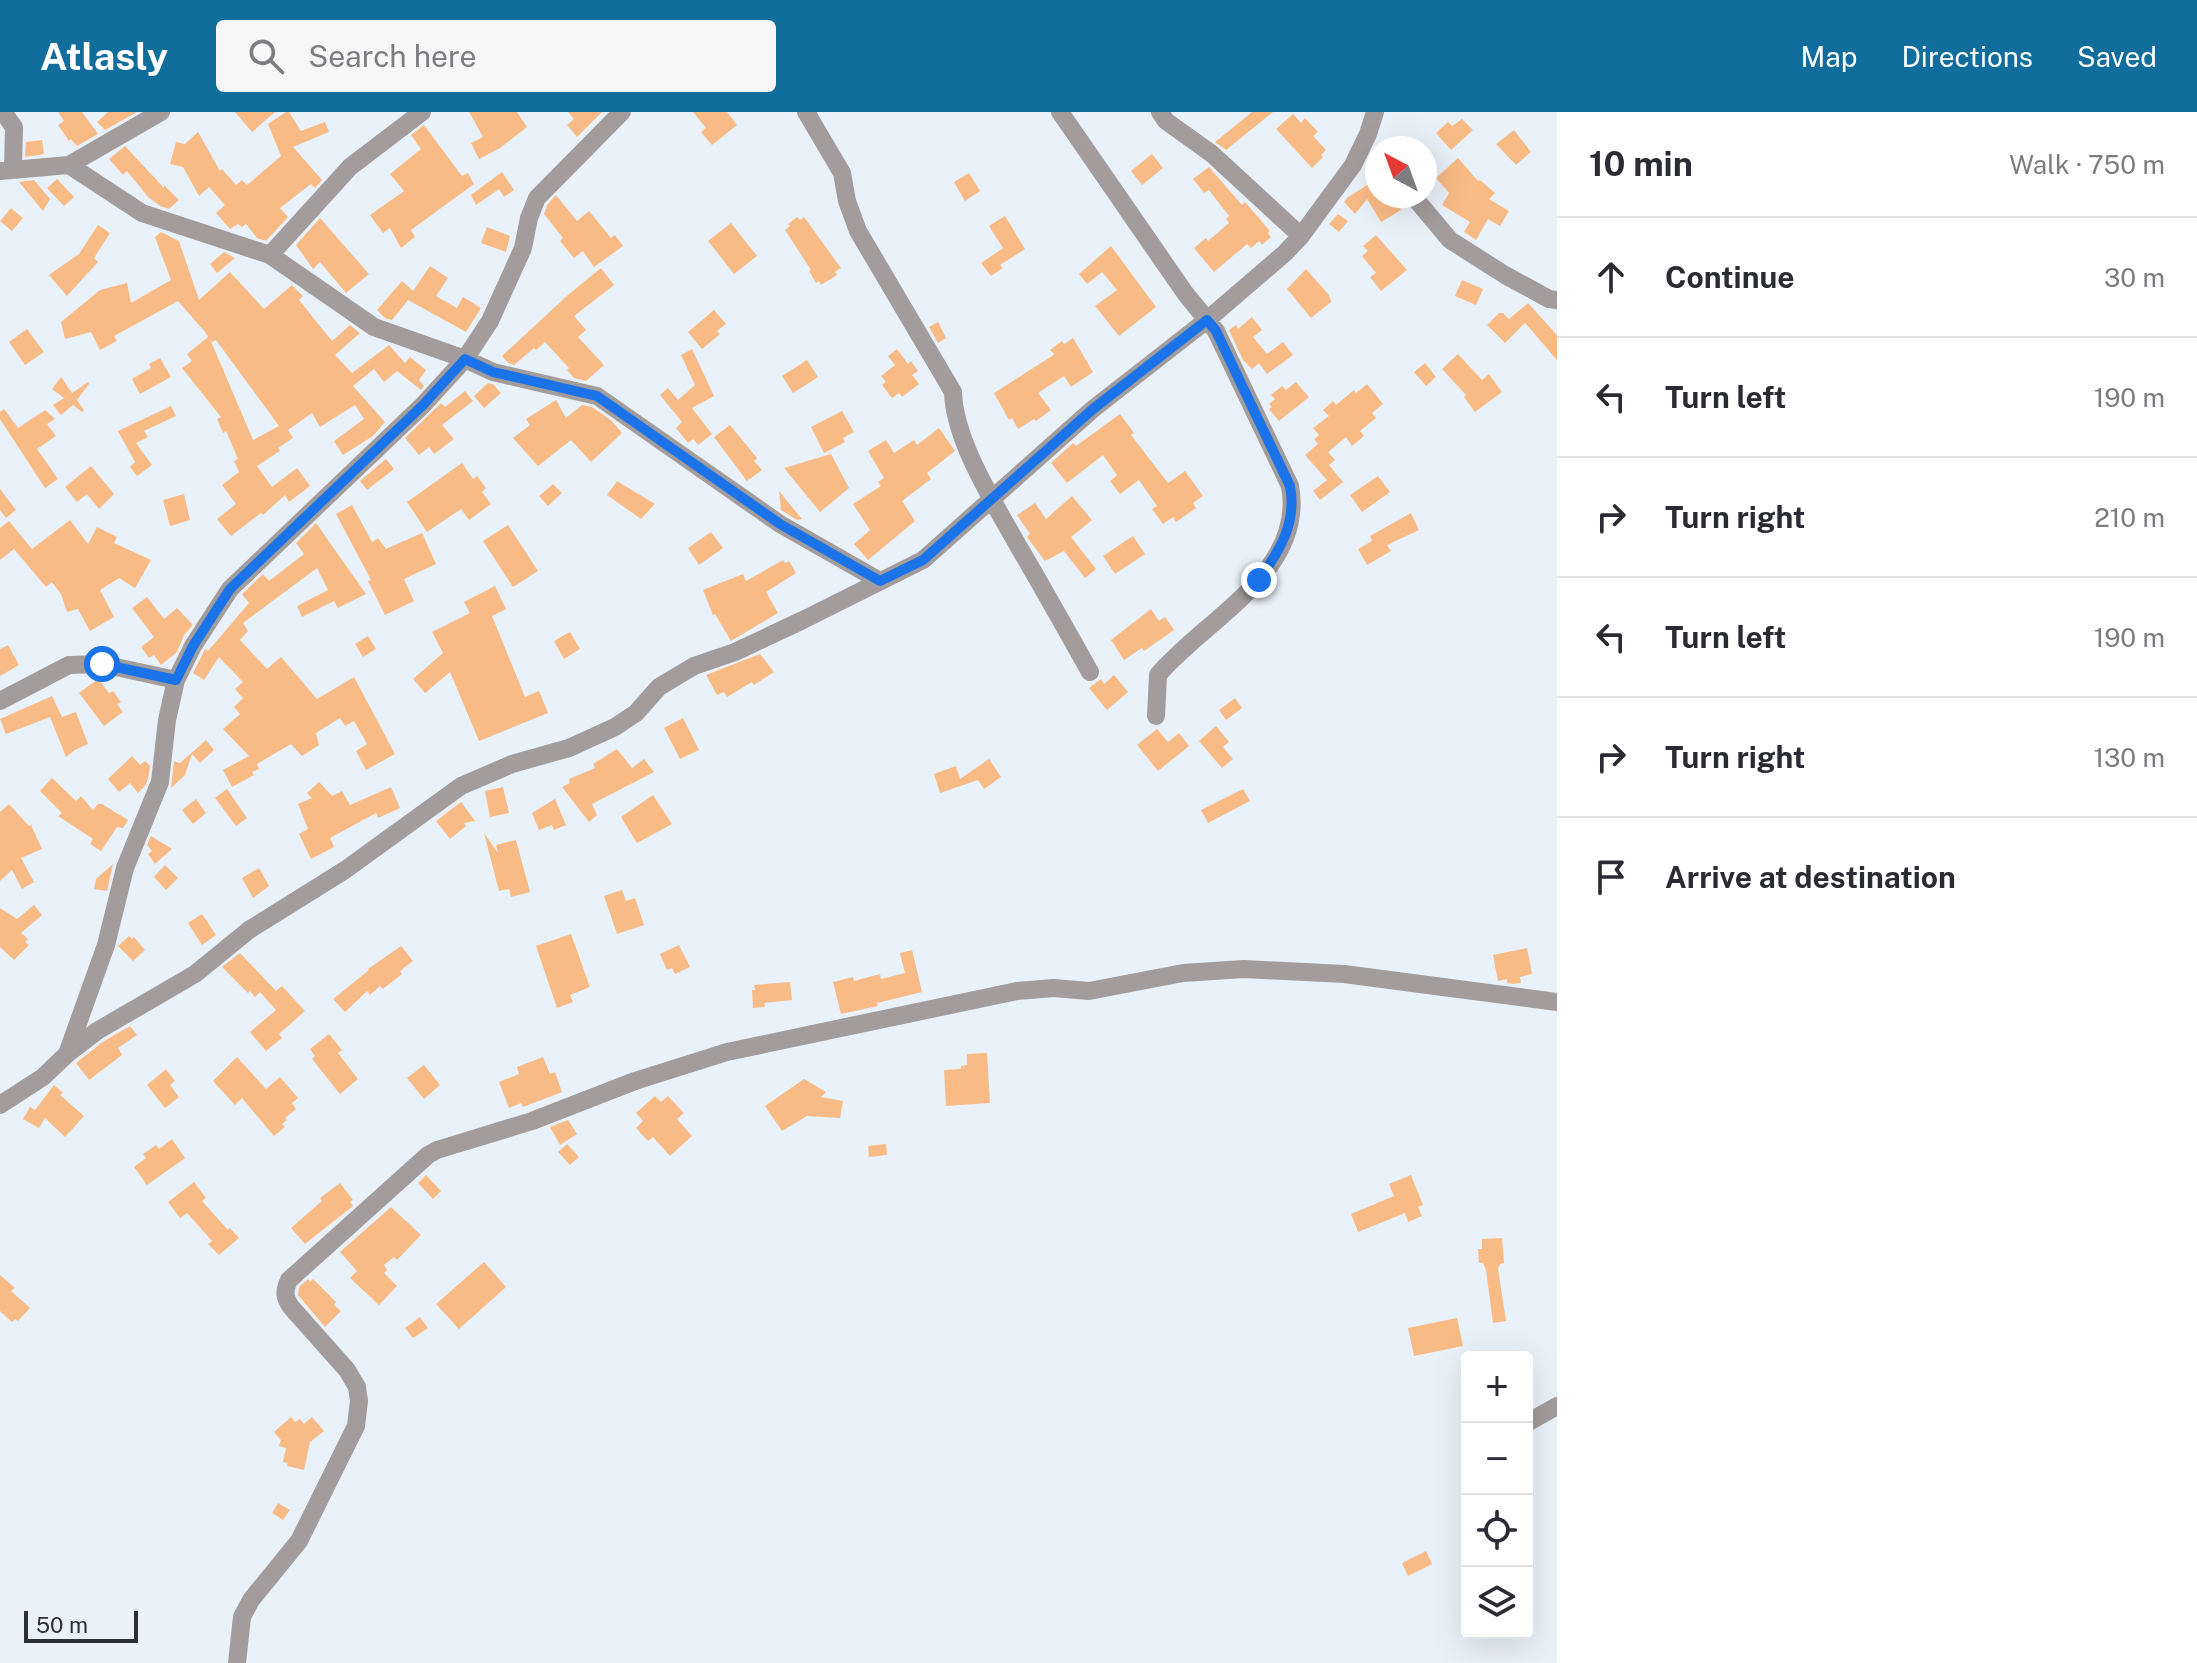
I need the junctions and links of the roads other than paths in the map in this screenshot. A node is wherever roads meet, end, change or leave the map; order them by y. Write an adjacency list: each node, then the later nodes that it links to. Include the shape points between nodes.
1 (3, 112): 12 (street, via 14,127)
2 (161, 112): 11 (street)
3 (422, 112): 15 (street, via 350,167)
4 (622, 112): 18 (street, via 537,198 523,248 490,321)
5 (806, 112): 19 (street, via 842,173 858,231 953,392 959,430)
6 (1060, 112): 17 (street)
7 (1160, 112): 14 (street)
8 (1375, 112): 9 (street)
9 (1373, 136)
10 (1365, 151): 14 (street)
11 (69, 165): 12 (street); 15 (street, via 142,213)
12 (6, 169)
13 (1423, 208): 16 (street, via 1450,240)
14 (1301, 236): 17 (street)
15 (270, 255): 18 (street, via 374,327)
16 (1557, 300)
17 (1207, 320): 19 (street, via 1093,409); 24 (street, via 1290,486 1294,509 1259,580 1158,675)
18 (465, 359): 20 (street, via 493,372 597,396 780,524); 22 (street, via 230,589)
19 (993, 500): 20 (street, via 923,560); 21 (street)
20 (880, 581): 26 (street, via 735,652 694,666 659,687 615,727 461,786 345,870 249,930 195,974)
21 (1090, 672)
22 (176, 680): 23 (street, via 102,664 69,665); 26 (street, via 160,782 125,868 106,945)
23 (0, 701)
24 (1156, 716)
25 (1557, 1002): 30 (street, via 1344,974 1256,969 1183,973 1089,991 1017,991 727,1052 437,1150 285,1289 291,1307 357,1387 356,1426 299,1541 242,1617)
26 (67, 1054): 27 (street)
27 (0, 1105)
28 (1557, 1406): 29 (street)
29 (1533, 1419)
30 (237, 1663)

